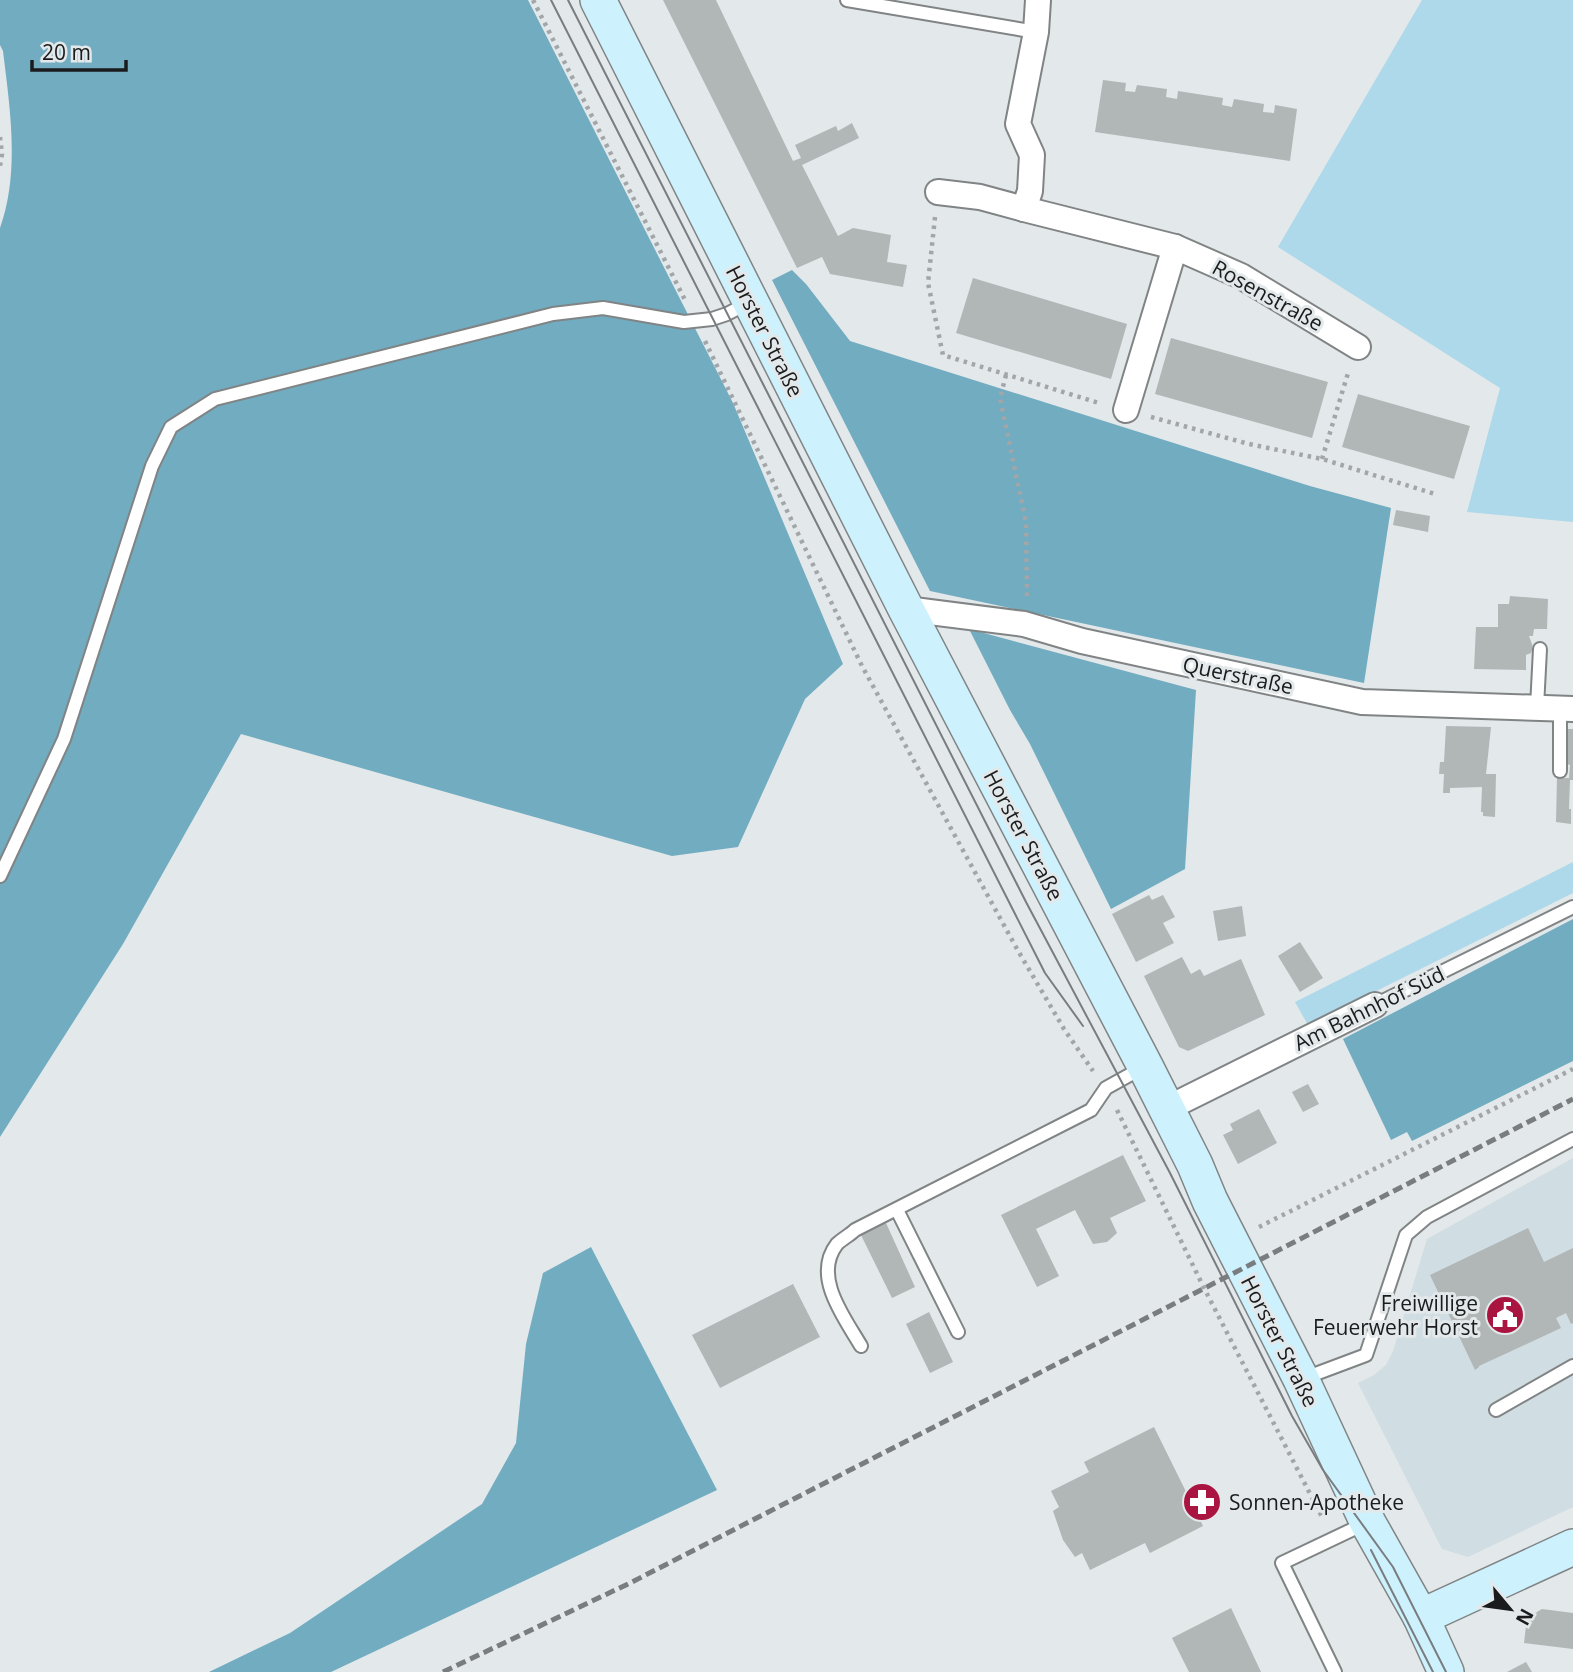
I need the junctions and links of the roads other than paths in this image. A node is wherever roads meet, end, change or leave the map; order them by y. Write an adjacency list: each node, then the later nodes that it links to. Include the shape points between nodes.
1 (598, 0): 8 (main road, Horster Straße)
2 (846, 0): 4 (lane)
3 (1038, 0): 4 (street)
4 (1036, 32): 6 (street, via 1018,124 1032,155)
5 (938, 192): 6 (street, Rosenstraße)
6 (1024, 209): 7 (street, Rosenstraße)
7 (1175, 247): 9 (street, Rosenstraße, via 1241,276); 10 (street)
8 (750, 301): 11 (main road, Horster Straße); 15 (lane, via 712,319 684,322 603,308 553,314 215,398 171,427 152,466 64,739)
9 (1358, 347)
10 (1126, 410)
11 (906, 609): 13 (street, Querstraße, via 1024,624 1082,641 1362,702); 18 (main road, Horster Straße)
12 (1540, 649): 13 (lane)
13 (1556, 708): 14 (lane)
14 (1560, 771)
15 (0, 876)
16 (1573, 907): 17 (lane, Am Bahnhof Süd)
17 (1375, 1005): 19 (street, Am Bahnhof Süd)
18 (1145, 1066): 19 (main road, Horster Straße); 21 (lane, via 1091,1110)
19 (1166, 1109): 25 (main road, Horster Straße)
20 (1573, 1139): 25 (lane, via 1427,1217 1406,1235 1366,1355)
21 (897, 1210): 22 (lane); 23 (lane, via 837,1244 827,1267 837,1305)
22 (958, 1332)
23 (861, 1346)
24 (1573, 1366): 26 (lane)
25 (1301, 1379): 27 (main road, Horster Straße)
26 (1496, 1410)
27 (1368, 1522): 29 (main road, Horster Straße); 30 (lane, via 1282,1563)
28 (1573, 1547): 29 (main road)
29 (1420, 1617): 31 (main road, Horster Straße)
30 (1335, 1672)
31 (1446, 1672)

